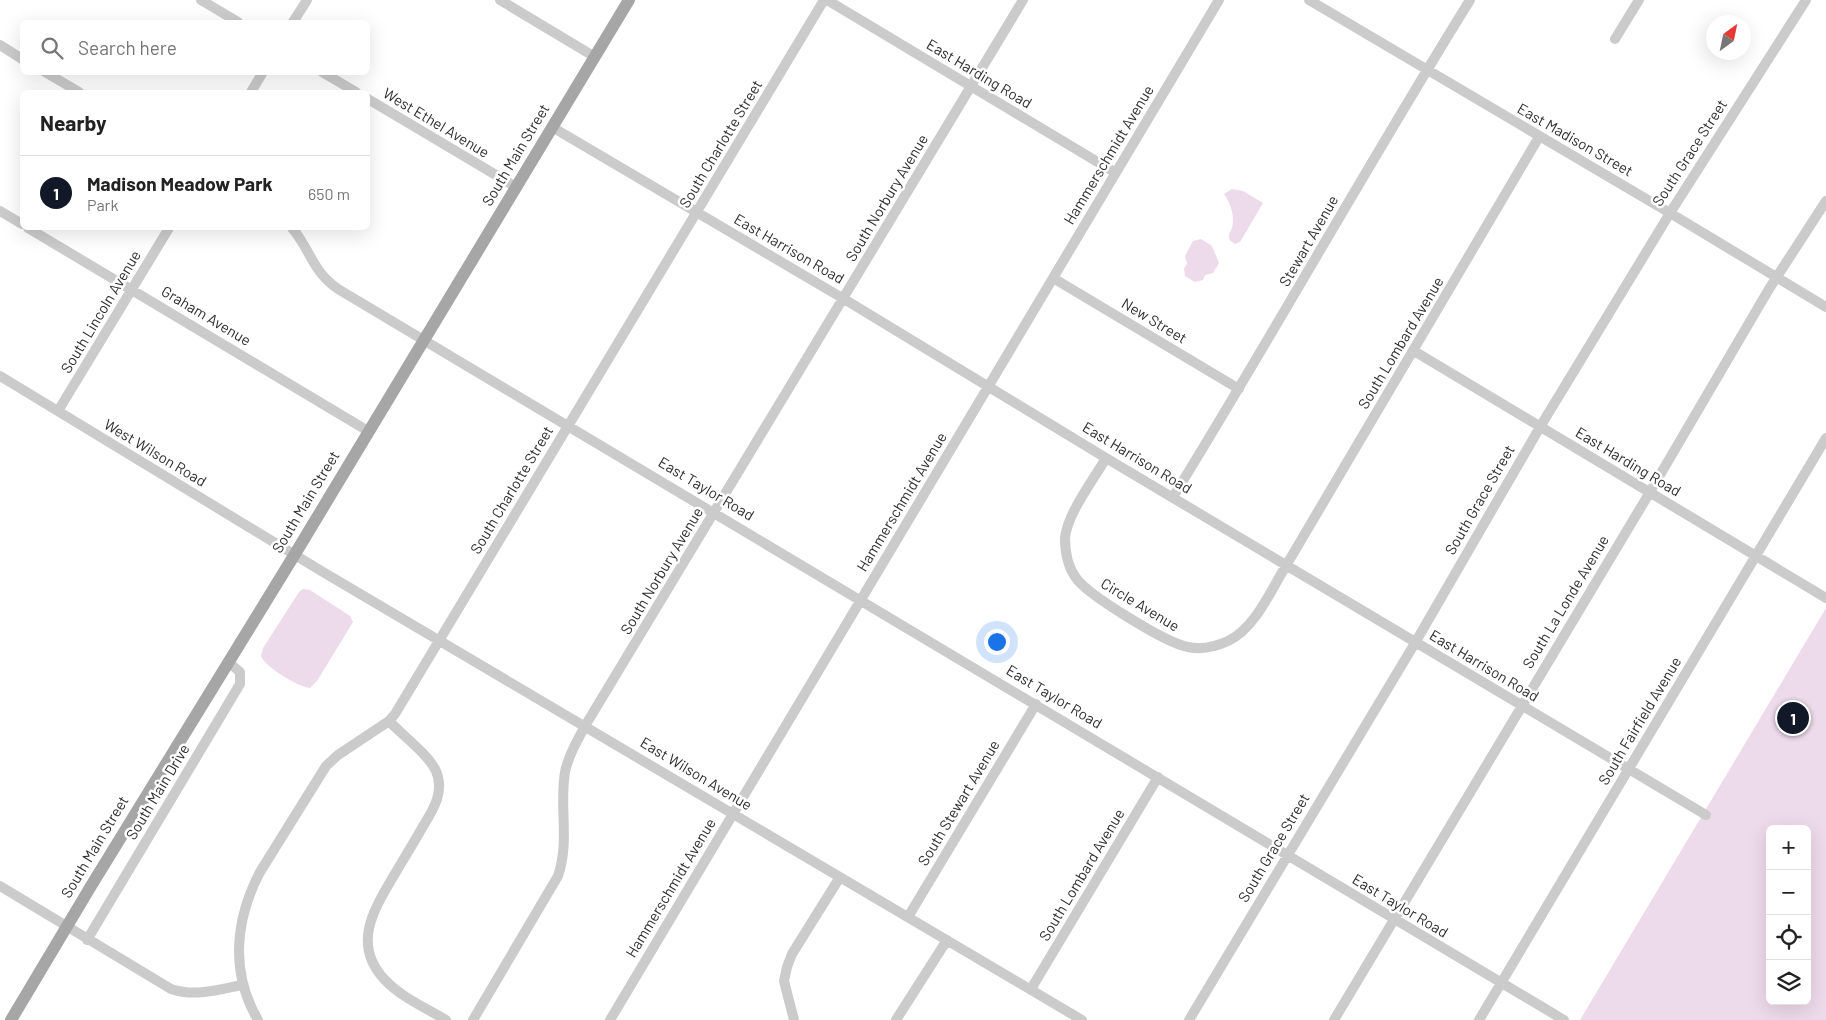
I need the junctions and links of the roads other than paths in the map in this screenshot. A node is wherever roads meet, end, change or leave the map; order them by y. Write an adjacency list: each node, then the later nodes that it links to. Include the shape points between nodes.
1 (201, 0): 12 (street)
2 (307, 0): 13 (street)
3 (500, 0): 16 (street)
4 (629, 0): 16 (main road, South Main Street)
5 (825, 0): 22 (street, East Harding Road); 33 (street, South Charlotte Street)
6 (1023, 0): 22 (street, South Norbury Avenue)
7 (1219, 0): 29 (street, Hammerschmidt Avenue)
8 (1309, 0): 18 (street, East Madison Street)
9 (1470, 0): 18 (street, Stewart Avenue)
10 (1639, 0): 14 (street)
11 (1806, 0): 34 (street, South Grace Street)
12 (235, 20)
13 (294, 20)
14 (1616, 38)
15 (0, 45): 17 (street)
16 (595, 57): 27 (main road, South Main Street)
17 (20, 58)
18 (1427, 70): 28 (street, East Madison Street); 48 (street, Stewart Avenue)
19 (50, 75): 23 (street)
20 (261, 75): 24 (street)
21 (327, 75): 25 (street)
22 (971, 86): 29 (street, East Harding Road); 42 (street, South Norbury Avenue)
23 (76, 90)
24 (252, 90)
25 (353, 90)
26 (370, 100): 30 (street, West Ethel Avenue)
27 (552, 127): 30 (main road, South Main Street); 33 (street, East Harrison Road)
28 (1539, 137): 34 (street, East Madison Street); 45 (street, South Lombard Avenue)
29 (1116, 173): 39 (street, Hammerschmidt Avenue)
30 (516, 187): 44 (main road, South Main Street)
31 (1826, 201): 40 (street, South La Londe Avenue)
32 (0, 211): 35 (street)
33 (697, 213): 42 (street, East Harrison Road); 50 (street, South Charlotte Street)
34 (1670, 213): 40 (street, East Madison Street); 51 (street, South Grace Street)
35 (20, 223)
36 (31, 230): 41 (street, Graham Avenue)
37 (168, 230): 41 (street, South Lincoln Avenue)
38 (294, 230): 44 (street, East Taylor Road, via 312,263 332,284)
39 (1054, 278): 47 (street, Hammerschmidt Avenue); 48 (street, New Street)
40 (1777, 278): 43 (street, East Madison Street); 55 (street, South La Londe Avenue)
41 (132, 290): 49 (street, South Lincoln Avenue); 52 (street, Graham Avenue)
42 (844, 299): 47 (street, East Harrison Road); 57 (street, South Norbury Avenue)
43 (1826, 307)
44 (424, 339): 50 (street, East Taylor Road); 52 (main road, South Main Street)
45 (1414, 351): 51 (street, East Harding Road); 60 (street, South Lombard Avenue)
46 (0, 376): 49 (street, West Wilson Road)
47 (988, 387): 54 (street, East Harrison Road); 62 (street, Hammerschmidt Avenue)
48 (1240, 389): 56 (street, Stewart Avenue)
49 (58, 411): 58 (street, West Wilson Road)
50 (568, 426): 57 (street, East Taylor Road); 63 (street, South Charlotte Street)
51 (1540, 426): 55 (street, East Harding Road); 64 (street, South Grace Street)
52 (368, 431): 58 (main road, South Main Street)
53 (1826, 438): 59 (street, South Fairfield Avenue)
54 (1106, 458): 56 (street, East Harrison Road); 60 (street, Circle Avenue, via 1070,520 1065,538 1067,558 1074,576 1093,595 1168,640 1196,648 1213,647 1233,639 1252,622)
55 (1650, 492): 59 (street, East Harding Road); 67 (street, South La Londe Avenue)
56 (1173, 497): 60 (street, East Harrison Road)
57 (715, 512): 62 (street, East Taylor Road); 69 (street, South Norbury Avenue)
58 (295, 554): 63 (street, East Wilson Avenue); 65 (main road, South Main Street)
59 (1756, 556): 61 (street, East Harding Road); 70 (street, South Fairfield Avenue)
60 (1287, 564): 64 (street, East Harrison Road)
61 (1826, 598)
62 (861, 600): 66 (street, East Taylor Road); 72 (street, Hammerschmidt Avenue)
63 (440, 639): 68 (street, South Charlotte Street); 69 (street, East Wilson Avenue)
64 (1415, 643): 67 (street, East Harrison Road); 74 (street, South Grace Street)
65 (228, 662): 79 (main road, South Main Street); 80 (street, South Main Drive, via 240,672 240,684)
66 (1036, 704): 71 (street, East Taylor Road); 77 (street, South Stewart Avenue)
67 (1522, 706): 70 (street, East Harrison Road); 78 (street, South La Londe Avenue)
68 (388, 721): 83 (street, South Charlotte Street, via 326,766 260,872 241,924); 87 (street, via 431,763 438,778 439,792 431,814 373,911 368,932 369,952 376,968 390,985)
69 (585, 726): 72 (street, East Wilson Avenue); 88 (street, South Norbury Avenue, via 565,771 565,846 558,876)
70 (1629, 769): 73 (street, East Harrison Road); 82 (street, South Fairfield Avenue)
71 (1158, 777): 74 (street, East Taylor Road); 84 (street, South Lombard Avenue)
72 (732, 814): 75 (street, East Wilson Avenue); 89 (street, Hammerschmidt Avenue)
73 (1706, 815)
74 (1287, 856): 78 (street, East Taylor Road); 93 (street, South Grace Street)
75 (840, 877): 77 (street, East Wilson Avenue); 90 (street, via 787,967 784,981)
76 (0, 886): 79 (street)
77 (908, 917): 81 (street, East Wilson Avenue)
78 (1394, 919): 82 (street, East Taylor Road); 94 (street, South La Londe Avenue)
79 (66, 926): 80 (street); 85 (main road, South Main Street)
80 (87, 940): 83 (street, via 162,985 180,992 199,993)
81 (947, 940): 84 (street, East Wilson Avenue); 91 (street)
82 (1501, 983): 95 (street, South Fairfield Avenue); 96 (street, East Taylor Road)
83 (242, 986): 86 (street)
84 (1031, 990): 92 (street, East Wilson Avenue)
85 (11, 1020)
86 (258, 1020)
87 (446, 1020)
88 (474, 1020)
89 (610, 1020)
90 (794, 1020)
91 (896, 1020)
92 (1082, 1020)
93 (1189, 1020)
94 (1334, 1020)
95 (1479, 1020)
96 (1564, 1020)

